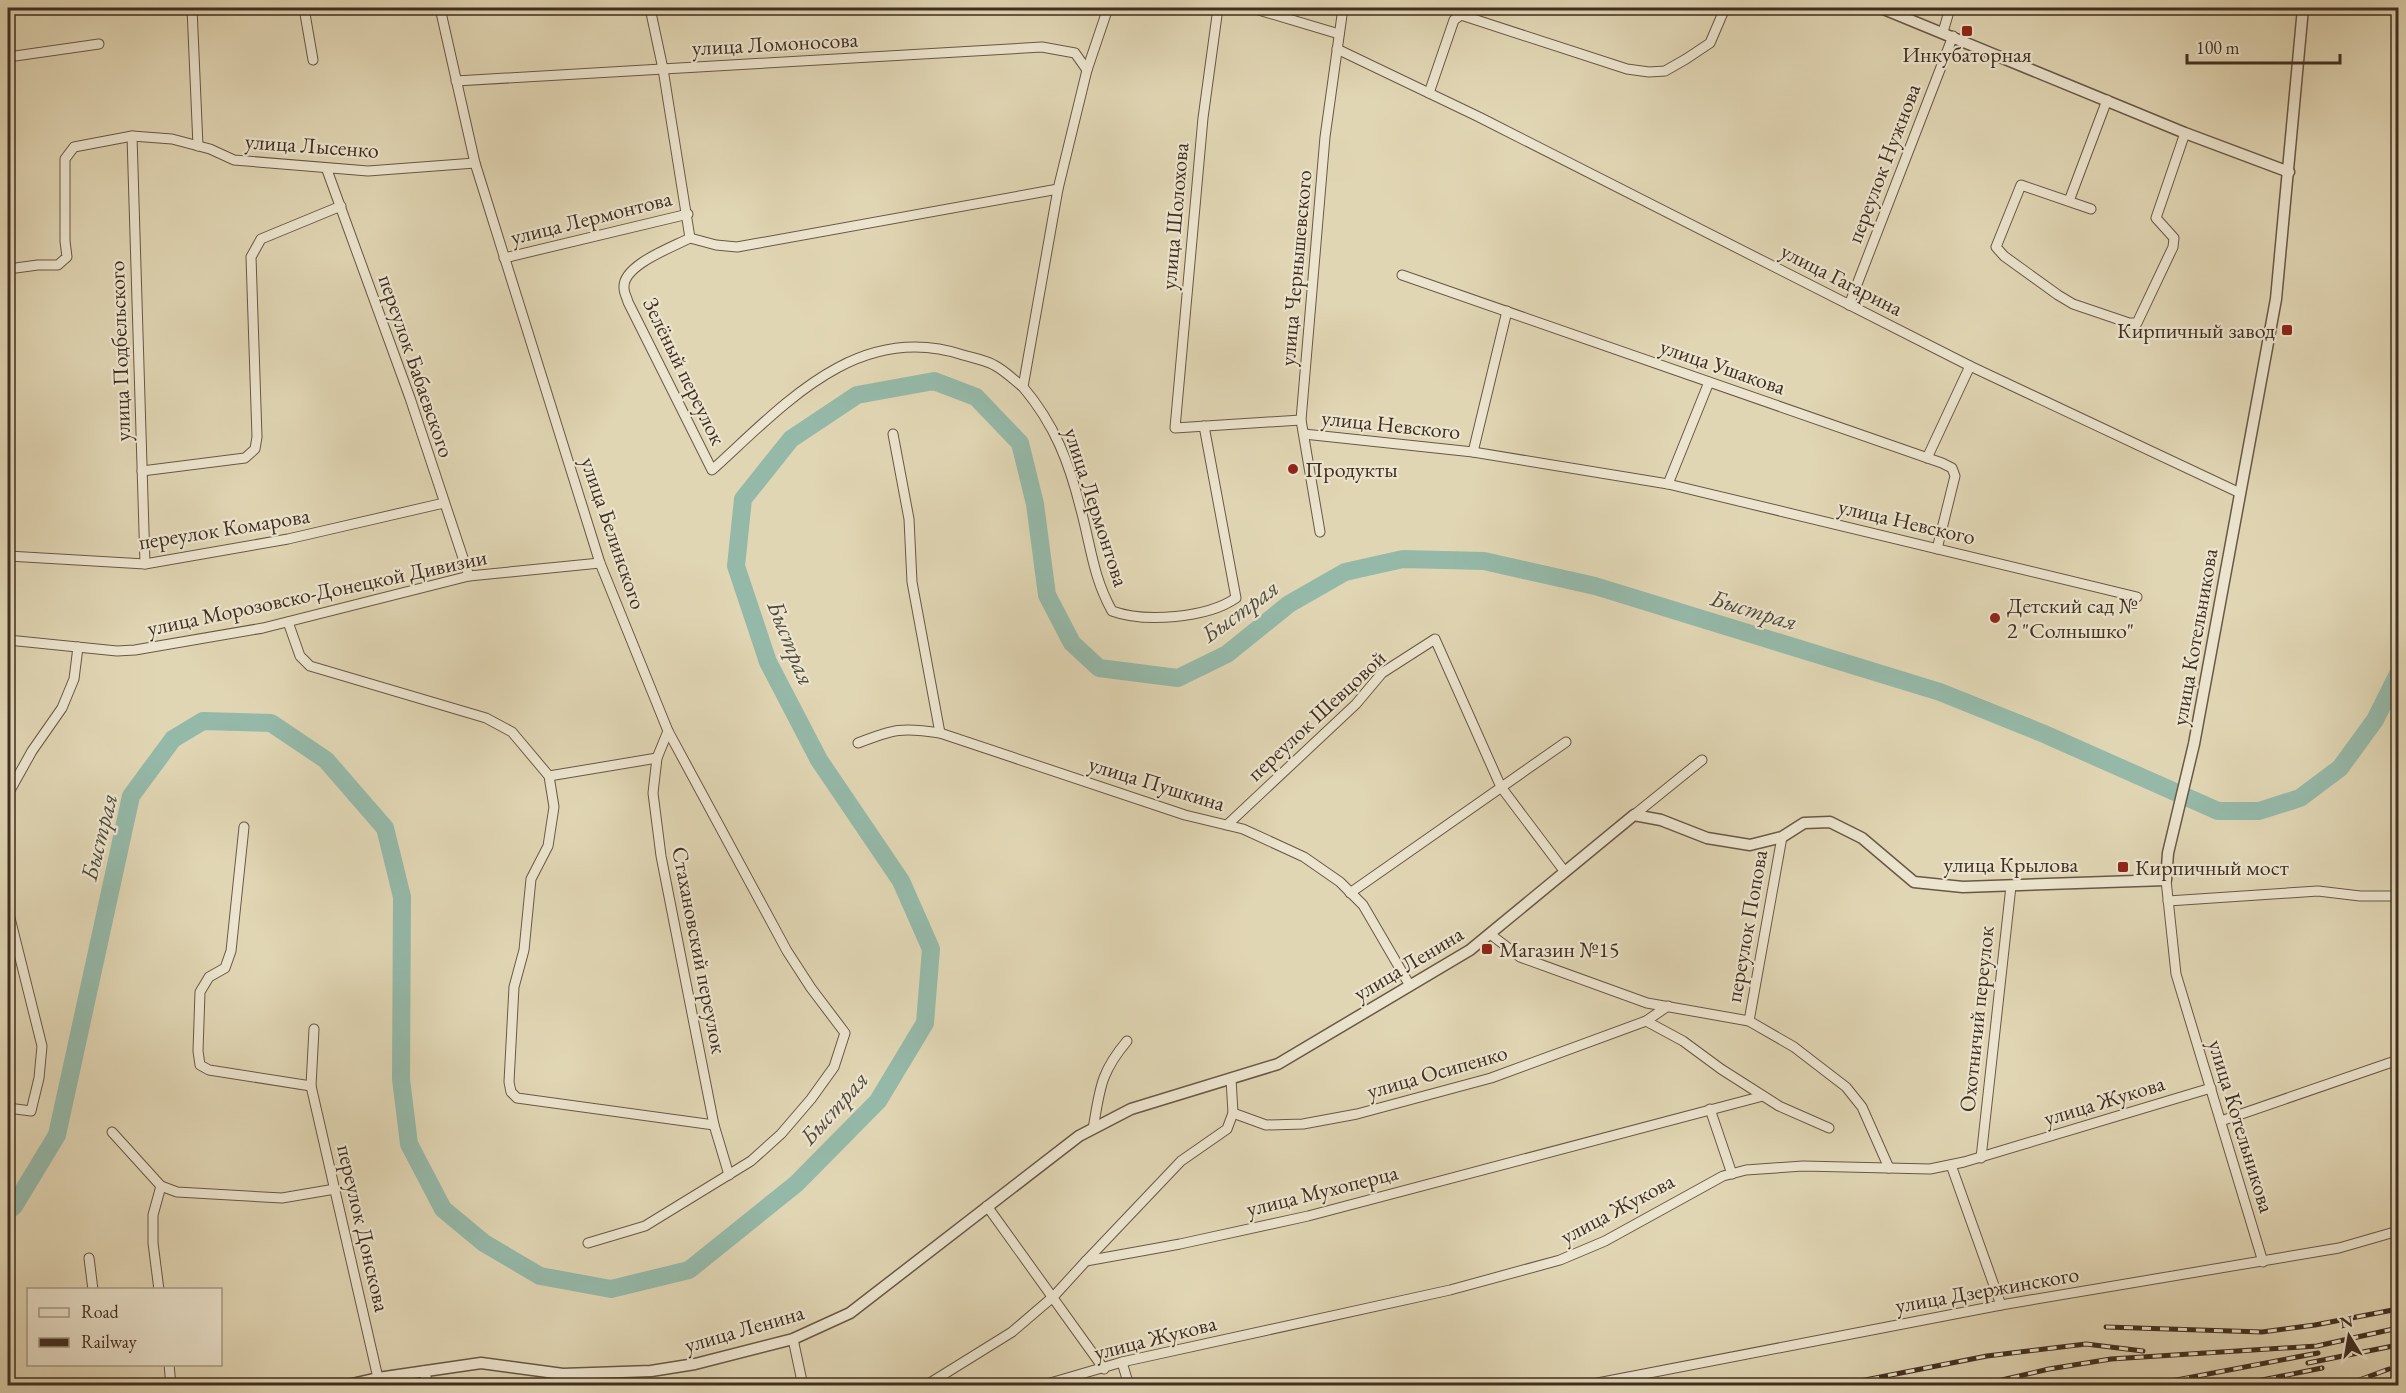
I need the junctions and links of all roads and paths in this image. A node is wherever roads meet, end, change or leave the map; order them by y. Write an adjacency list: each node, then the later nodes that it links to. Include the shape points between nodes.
1 (192, 8): 26 (street)
2 (304, 8): 18 (street)
3 (440, 8): 21 (street, улица Белинского)
4 (650, 8): 19 (street)
5 (1107, 8): 20 (street)
6 (1218, 8): 47 (street, улица Шолохова, via 1203,118)
7 (1252, 8): 13 (street)
8 (1343, 8): 13 (street, улица Чернышевского)
9 (1725, 8): 22 (street, via 1710,43 1665,71 1649,72 1627,69 1461,15 1455,20)
10 (1881, 8): 14 (street)
11 (1950, 8): 14 (street, переулок Нужнова)
12 (2303, 8): 29 (street, улица Котельникова)
13 (1339, 34): 16 (street, улица Чернышевского)
14 (1948, 34): 23 (street); 40 (street, переулок Нужнова)
15 (99, 44): 17 (street)
16 (1337, 50): 22 (street, улица Гагарина); 45 (street, улица Чернышевского, via 1325,137)
17 (8, 57)
18 (313, 60)
19 (663, 69): 20 (street, улица Ломоносова, via 1042,47 1075,53); 21 (street, улица Ломоносова); 34 (street)
20 (1087, 70): 30 (street)
21 (456, 81): 27 (street, улица Белинского)
22 (1429, 93): 40 (street, улица Гагарина)
23 (2107, 100): 24 (street); 31 (street)
24 (2185, 133): 29 (street); 31 (street, via 2156,218 2174,238 2173,247 2137,323 2065,300 1996,247 2021,186)
25 (132, 136): 26 (street, улица Лысенко, via 172,139); 37 (street, улица Лысенко, via 74,147 65,159 67,257 58,265); 52 (street, улица Подбельского)
26 (198, 146): 28 (street, улица Лысенко, via 234,160)
27 (475, 163): 28 (street, улица Лысенко); 36 (street, улица Белинского)
28 (327, 170): 32 (street, переулок Бабаевского)
29 (2289, 172): 54 (street, улица Котельникова, via 2276,299)
30 (1058, 189): 35 (street, улица Лермонтова, via 737,247); 44 (street)
31 (2070, 201): 33 (street)
32 (340, 206): 52 (street, via 261,239 251,258 255,449 245,458); 55 (street, переулок Бабаевского)
33 (2091, 209)
34 (688, 214): 35 (street); 36 (street, улица Лермонтова)
35 (690, 238): 39 (street, улица Лермонтова, via 639,264)
36 (504, 258): 59 (street, улица Белинского)
37 (8, 269)
38 (1402, 275): 41 (street, улица Ушакова)
39 (624, 286): 44 (street, Зелёный переулок, via 628,302 712,470 787,402 832,370 889,349 920,345 950,350 993,364)
40 (1849, 305): 42 (street, улица Гагарина)
41 (1507, 311): 43 (street, улица Ушакова); 50 (street, улица Невского)
42 (1970, 366): 51 (street); 54 (street, улица Гагарина)
43 (1709, 382): 51 (street, улица Ушакова); 53 (street)
44 (1023, 387): 46 (street, улица Лермонтова, via 1058,438 1103,594 1112,611 1127,616 1148,618 1204,612 1224,607 1236,598)
45 (1301, 420): 46 (street, улица Невского); 49 (street, улица Чернышевского)
46 (1204, 426): 47 (street, улица Невского)
47 (1175, 428)
48 (893, 434): 67 (street, via 909,519 912,582)
49 (1304, 434): 50 (street, улица Невского); 56 (street, улица Чернышевского)
50 (1473, 452): 53 (street, улица Невского)
51 (1928, 458): 57 (street, улица Ушакова, via 1952,468 1955,476)
52 (142, 471): 60 (street, улица Подбельского)
53 (1668, 484): 57 (street, улица Невского)
54 (2240, 493): 80 (street, улица Котельникова, via 2194,744 2168,853)
55 (444, 503): 60 (street, переулок Комарова, via 288,539); 61 (street, переулок Бабаевского)
56 (1320, 532)
57 (1937, 549): 62 (street, улица Невского)
58 (8, 556): 60 (street, переулок Комарова)
59 (600, 563): 61 (street, улица Морозовско-Донецкой Дивизии); 66 (street, улица Белинского)
60 (145, 564)
61 (469, 576): 63 (street, улица Морозовско-Донецкой Дивизии)
62 (2137, 597)
63 (288, 622): 65 (street, улица Морозовско-Донецкой Дивизии, via 135,650); 72 (street, via 300,656 310,666 486,718 512,732)
64 (8, 640): 65 (street, улица Морозовско-Донецкой Дивизии)
65 (78, 647): 74 (street, via 74,679 63,708)
66 (668, 731): 70 (street, Стахановский переулок); 110 (street, улица Белинского, via 787,951 845,1033 834,1067 811,1099 781,1134)
67 (940, 733): 69 (street, улица Пушкина, via 890,730); 76 (street, улица Пушкина, via 1185,815)
68 (1566, 742): 73 (street)
69 (858, 743)
70 (657, 758): 72 (street); 102 (street, Стахановский переулок, via 653,793 661,856)
71 (1702, 760): 75 (street, улица Ленина)
72 (549, 776): 102 (street, via 554,807 548,846 531,879 524,950 514,987 511,1092 517,1098)
73 (1501, 787): 76 (street, переулок Шевцовой, via 1435,639 1382,673 1356,704); 79 (street); 82 (street)
74 (8, 794)
75 (1634, 815): 78 (street, улица Крылова, via 1661,820 1707,838 1750,845); 79 (street, улица Ленина)
76 (1227, 825): 82 (street, улица Пушкина, via 1304,857)
77 (244, 827): 95 (street, via 231,951 225,968 209,977 200,992 200,1065 209,1070)
78 (1782, 837): 81 (street, улица Крылова, via 1804,823 1830,822 1862,838 1914,882); 90 (street, переулок Попова)
79 (1565, 873): 86 (street, улица Ленина)
80 (2166, 880): 81 (street, улица Крылова); 84 (street, улица Котельникова)
81 (2011, 886): 106 (street, Охотничий переулок)
82 (1350, 893): 87 (street, улица Пушкина, via 1363,905)
83 (2398, 896): 84 (street, via 2318,891)
84 (2168, 901): 96 (street, улица Котельникова, via 2176,974)
85 (8, 910): 98 (street, via 42,1046 31,1111)
86 (1490, 934): 87 (street, улица Ленина, via 1470,950); 88 (street, via 1520,957 1647,1003)
87 (1409, 984): 94 (street, улица Ленина, via 1278,1064)
88 (1668, 1006): 89 (street, улица Осипенко); 90 (street)
89 (1646, 1021): 97 (street, via 1683,1041); 100 (street, улица Осипенко, via 1491,1078 1357,1113 1303,1124 1266,1125)
90 (1749, 1021): 108 (street, via 1794,1047 1846,1087 1862,1107)
91 (314, 1029): 95 (street, переулок Донскова)
92 (1127, 1041): 104 (street, via 1110,1061 1101,1084)
93 (2398, 1060): 101 (street)
94 (1231, 1079): 100 (street); 104 (street, улица Ленина, via 1131,1109)
95 (311, 1086): 112 (street, переулок Донскова)
96 (2211, 1088): 101 (street, улица Котельникова); 106 (street, улица Жукова)
97 (1763, 1096): 99 (street, улица Мухоперца); 103 (street)
98 (8, 1108)
99 (1710, 1109): 109 (street); 117 (street, улица Мухоперца, via 1308,1216)
100 (1233, 1113): 117 (street, via 1227,1128 1181,1161)
101 (2221, 1121): 118 (street, улица Котельникова)
102 (714, 1125): 110 (street, Стахановский переулок)
103 (1829, 1128)
104 (1093, 1129): 113 (street, улица Ленина)
105 (112, 1132): 111 (street)
106 (1981, 1158): 107 (street, улица Жукова)
107 (1950, 1165): 108 (street, улица Жукова, via 1930,1169); 122 (street)
108 (1889, 1168): 109 (street, улица Жукова, via 1803,1166)
109 (1732, 1174): 124 (street, улица Жукова, via 1691,1191 1605,1241 1560,1260 1449,1290)
110 (729, 1175): 115 (street, via 645,1226)
111 (161, 1186): 112 (street, via 177,1192 282,1198); 120 (street, via 153,1215)
112 (335, 1189): 128 (street, переулок Донскова)
113 (987, 1206): 121 (street); 123 (street, улица Ленина, via 850,1312)
114 (2398, 1231): 118 (street, улица Дзержинского, via 2339,1248)
115 (588, 1243)
116 (89, 1258): 119 (street)
117 (1086, 1261): 121 (street)
118 (2263, 1262): 122 (street, улица Дзержинского)
119 (93, 1288)
120 (159, 1288)
121 (1054, 1296): 126 (street); 133 (street, via 1012,1332)
122 (2001, 1305): 136 (street, улица Дзержинского)
123 (793, 1340): 127 (street, улица Ленина, via 651,1371 562,1374 481,1363); 132 (street)
124 (1122, 1362): 126 (street, улица Жукова); 135 (street)
125 (169, 1366): 129 (street)
126 (1104, 1369): 134 (street, улица Жукова)
127 (423, 1371): 128 (street, улица Ленина); 131 (street)
128 (378, 1378): 130 (street, улица Ленина)
129 (171, 1386)
130 (344, 1386)
131 (430, 1386)
132 (803, 1386)
133 (925, 1386)
134 (1040, 1386)
135 (1129, 1386)
136 (1582, 1386)

